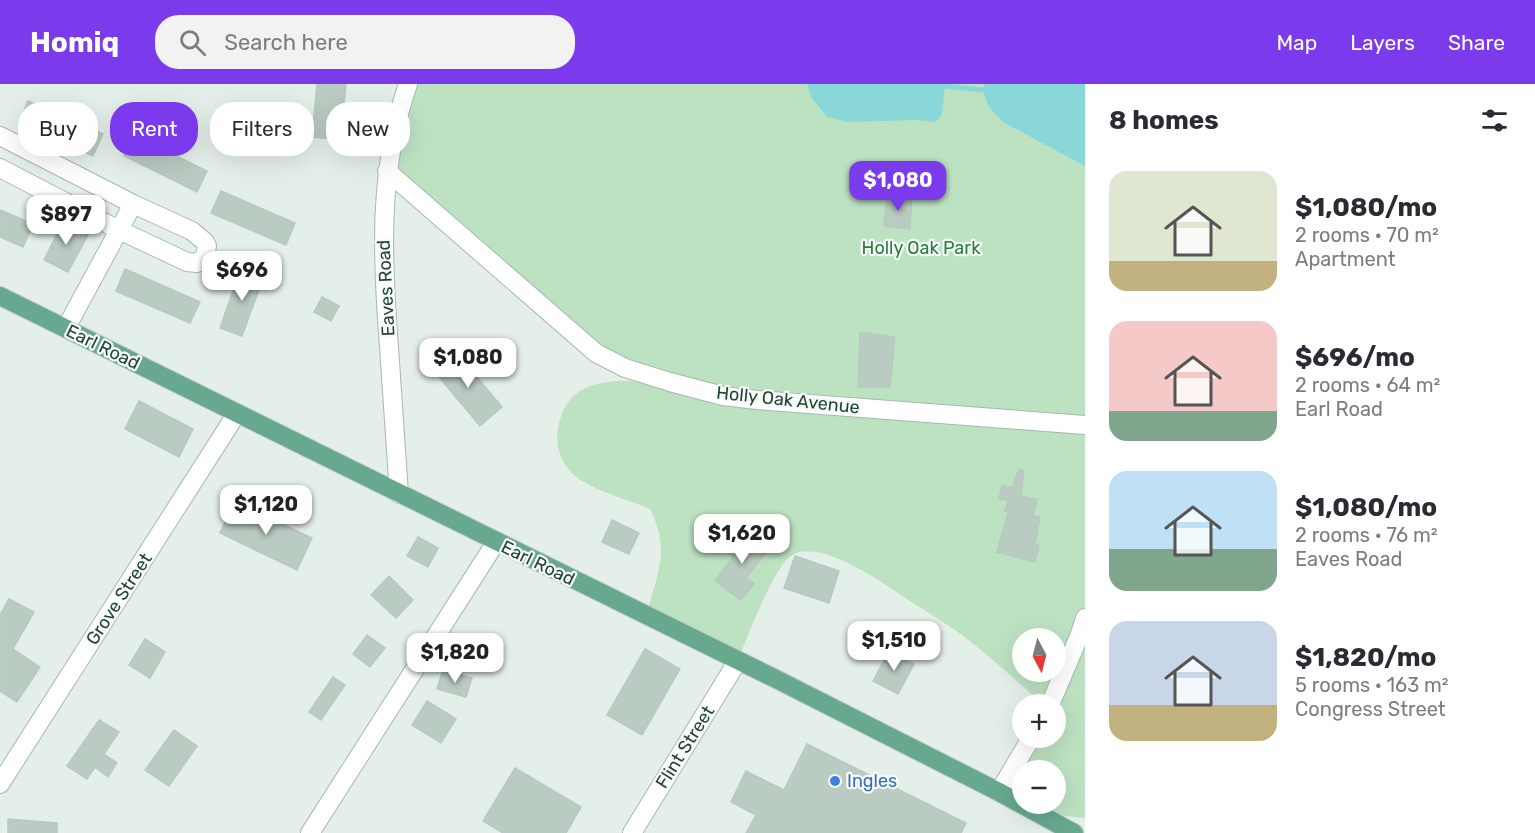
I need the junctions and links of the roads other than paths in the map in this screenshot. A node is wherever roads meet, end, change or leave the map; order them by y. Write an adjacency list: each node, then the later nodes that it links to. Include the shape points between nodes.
1 (408, 84): 4 (street, Eaves Road)
2 (0, 136): 5 (street)
3 (0, 168): 6 (street)
4 (387, 171): 10 (street, Holly Oak Avenue, via 596,353 625,368 723,396); 11 (street, Eaves Road, via 384,286)
5 (133, 204): 6 (street); 6 (street, via 202,238 207,246 205,257 197,263 187,262)
6 (119, 230): 8 (street)
7 (0, 296): 8 (main road, Earl Road)
8 (66, 328): 9 (main road, Earl Road)
9 (237, 413): 11 (main road, Earl Road); 17 (street, Grove Street)
10 (1085, 425)
11 (399, 494): 12 (main road, Earl Road)
12 (496, 542): 14 (main road, Earl Road); 19 (street)
13 (1085, 618): 15 (street)
14 (737, 662): 18 (main road, Earl Road); 20 (street, Flint Street)
15 (1055, 694)
16 (1025, 748): 18 (street)
17 (0, 784)
18 (999, 792): 21 (main road, Earl Road)
19 (310, 833)
20 (632, 833)
21 (1074, 833)

